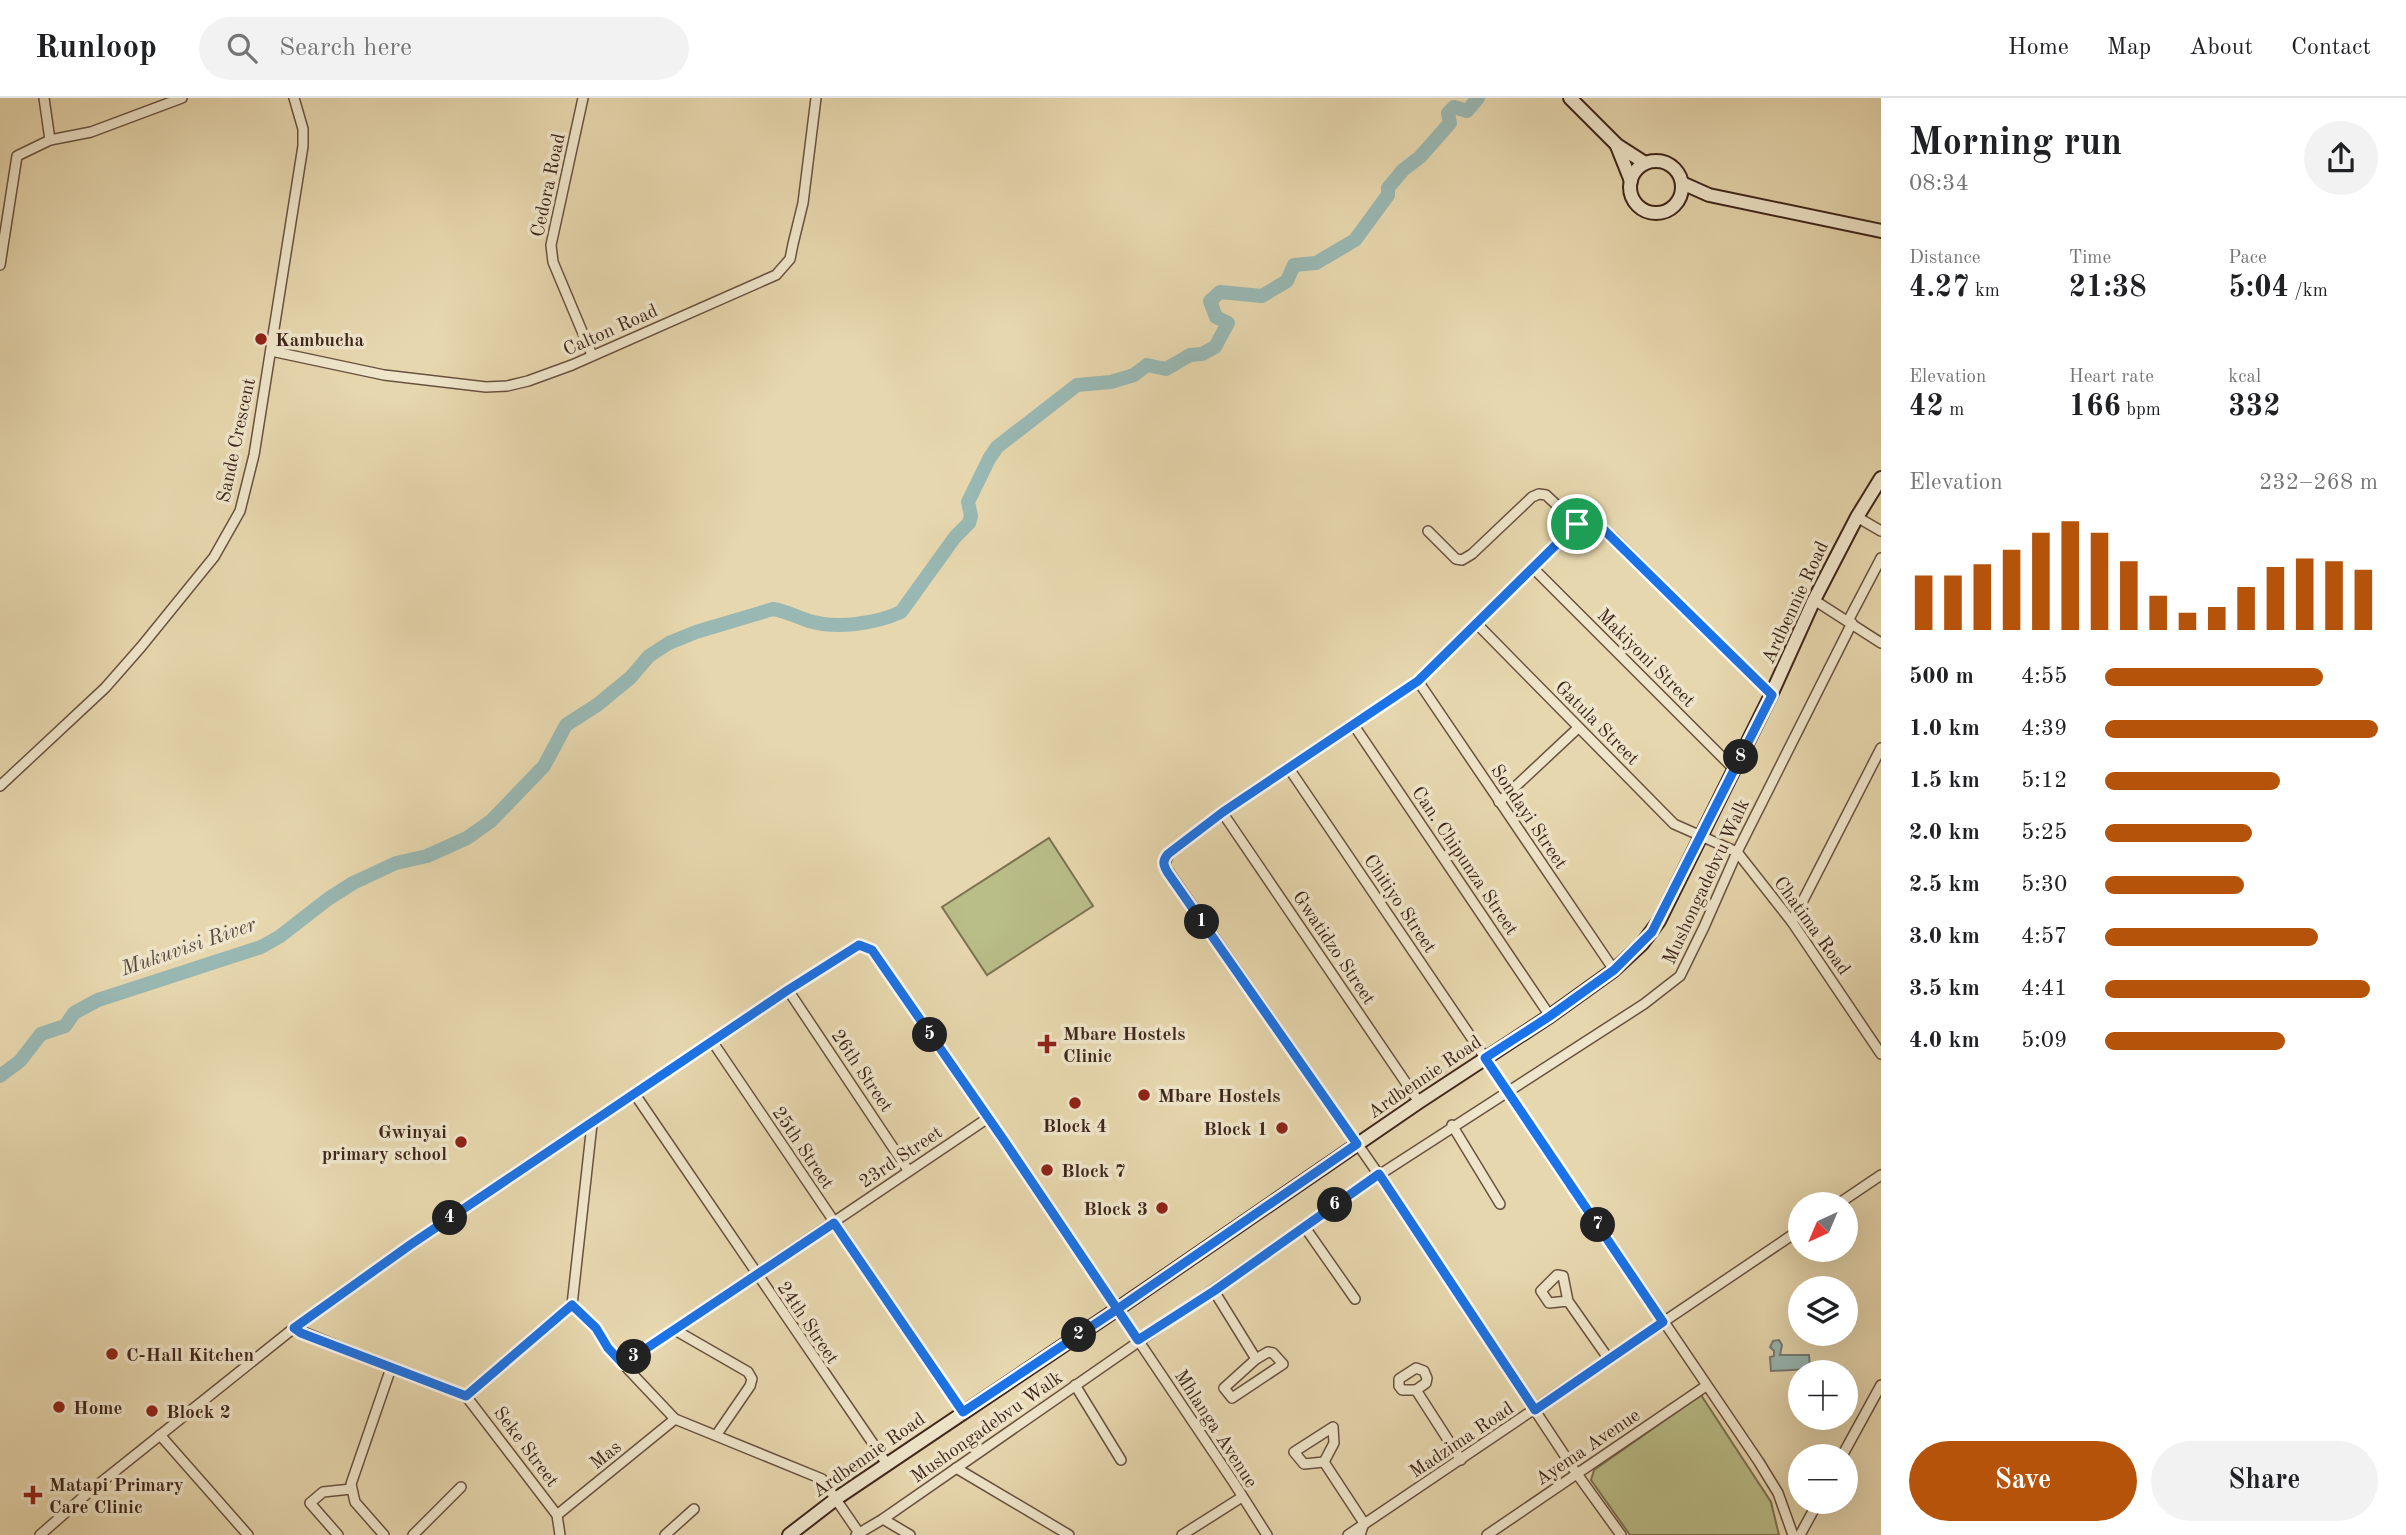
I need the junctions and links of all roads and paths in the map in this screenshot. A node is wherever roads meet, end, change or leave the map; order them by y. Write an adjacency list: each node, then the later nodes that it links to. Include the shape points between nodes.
1 (44, 98): 7 (street)
2 (182, 98): 7 (street, via 91,132)
3 (294, 98): 16 (street, Sande Crescent, via 303,146)
4 (583, 98): 17 (street, Cedora Road, via 551,246 553,262)
5 (816, 98): 17 (street, Calton Road, via 803,203 784,267 776,275)
6 (1570, 98): 8 (main road)
7 (50, 140): 15 (street, via 17,156)
8 (1617, 145): 9 (main road); 10 (main road)
9 (1645, 163): 10 (main road); 11 (main road, via 1670,165)
10 (1630, 181): 13 (main road, via 1634,200 1649,213 1668,212)
11 (1682, 183): 12 (main road); 13 (main road)
12 (1709, 195): 13 (main road); 14 (main road)
13 (1677, 203)
14 (1881, 231)
15 (0, 265)
16 (271, 351): 17 (street, Calton Road, via 384,375 486,387 528,381); 36 (street, Sande Crescent, via 240,510 214,557 104,688)
17 (592, 355)
18 (1881, 478): 19 (main road, Ardbennie Road)
19 (1857, 517): 22 (street); 25 (main road, Ardbennie Road)
20 (1577, 524): 21 (street, via 1546,495 1539,494 1462,560); 24 (street); 30 (street, via 1601,527)
21 (1428, 531)
22 (1881, 531)
23 (1881, 558): 26 (street, Mushongadebvu Walk)
24 (1534, 569): 27 (street); 35 (street, Makiyoni Street)
25 (1814, 600): 26 (street); 30 (main road, Ardbennie Road)
26 (1850, 622): 28 (street); 40 (street, Mushongadebvu Walk)
27 (1477, 624): 29 (street); 32 (street, Gatula Street)
28 (1881, 643)
29 (1418, 681): 31 (street); 37 (street, Sondayi Street)
30 (1772, 695): 35 (main road, Ardbennie Road)
31 (1353, 724): 34 (street); 44 (street, Can. Chipunza Street)
32 (1578, 728): 37 (street); 39 (street, Gatula Street, via 1674,824)
33 (1881, 748): 41 (street)
34 (1288, 767): 38 (street); 47 (street, Chitiyo Street)
35 (1735, 770): 39 (main road, Ardbennie Road)
36 (0, 786)
37 (1499, 802): 42 (street, Sondayi Street)
38 (1223, 812): 50 (street, Gwatidzo Street); 54 (street, via 1168,854 1164,865)
39 (1700, 836): 40 (street, Chatima Road); 42 (main road, Ardbennie Road, via 1659,921)
40 (1737, 852): 41 (street, Chatima Road); 48 (street, Mushongadebvu Walk, via 1678,979)
41 (1792, 922): 46 (street, Chatima Road)
42 (1614, 970): 44 (main road, Ardbennie Road)
43 (788, 990): 45 (street); 51 (street, Mhlanga Avenue, via 855,946 872,950); 55 (street, 26th Street)
44 (1550, 1016): 47 (main road, Ardbennie Road)
45 (712, 1041): 49 (street); 60 (street, 25th Street)
46 (1881, 1054)
47 (1485, 1058): 48 (street, Chitiyo Street); 50 (main road, Ardbennie Road)
48 (1508, 1091): 53 (street, Mushongadebvu Walk); 69 (street, Chitiyo Street)
49 (634, 1093): 52 (street); 63 (street, 24th Street)
50 (1419, 1102): 54 (main road, Ardbennie Road)
51 (988, 1118): 55 (street, 23rd Street); 68 (street, Mhlanga Avenue)
52 (592, 1124): 67 (street); 70 (street)
53 (1452, 1125): 56 (street, Mushongadebvu Walk); 59 (street)
54 (1357, 1144): 56 (street); 68 (main road, Ardbennie Road)
55 (908, 1170): 60 (street, 23rd Street)
56 (1379, 1174): 61 (street, Mushongadebvu Walk); 82 (street)
57 (1881, 1175): 58 (street)
58 (1856, 1192)
59 (1500, 1204)
60 (834, 1223): 63 (street, 23rd Street); 83 (street, 25th Street)
61 (1304, 1226): 64 (street, Mushongadebvu Walk); 65 (street)
62 (1788, 1238): 69 (street, Madzima Road)
63 (756, 1275): 71 (street, 23rd Street); 91 (street, 24th Street)
64 (1214, 1291): 72 (street, Mushongadebvu Walk); 74 (street)
65 (1355, 1299)
66 (1569, 1301): 73 (street)
67 (572, 1305): 75 (street); 81 (street)
68 (1116, 1310): 72 (street, Mhlanga Avenue); 83 (main road, Ardbennie Road)
69 (1663, 1322): 73 (street, Madzima Road); 79 (street, Chitiyo Street)
70 (294, 1328): 76 (street); 86 (street)
71 (675, 1330): 75 (street, 23rd Street); 85 (street, via 748,1372 752,1379)
72 (1138, 1340): 77 (street, Mushongadebvu Walk); 96 (street, Mhlanga Avenue)
73 (1608, 1358): 82 (street, Madzima Road)
74 (1256, 1359): 74 (street, via 1224,1388 1232,1398 1283,1364 1270,1352)
75 (623, 1364): 84 (street)
76 (391, 1368): 81 (street); 95 (street)
77 (1075, 1385): 88 (street); 92 (street, Mushongadebvu Walk)
78 (1881, 1385): 87 (street)
79 (1706, 1386): 93 (street, Ayema Avenue); 120 (street, Chitiyo Street, via 1774,1486)
80 (1416, 1390): 89 (street)
81 (466, 1396): 100 (street, Seke Street)
82 (1535, 1410): 89 (street, Madzima Road); 93 (street)
83 (963, 1412): 91 (main road, Ardbennie Road)
84 (675, 1419): 85 (street); 100 (street, Mas)
85 (718, 1434): 97 (street, via 822,1479)
86 (160, 1436): 105 (street); 106 (street)
87 (1849, 1444)
88 (1121, 1460)
89 (1461, 1460): 102 (street, Madzima Road)
90 (1324, 1462): 90 (street, via 1305,1465 1294,1452 1333,1427 1334,1443); 102 (street)
91 (887, 1464): 97 (main road, Ardbennie Road)
92 (956, 1468): 101 (street, Mushongadebvu Walk); 113 (street)
93 (1577, 1474): 118 (street, Ayema Avenue); 119 (street)
94 (461, 1487): 109 (street)
95 (351, 1489): 107 (street, via 323,1492 310,1503); 108 (street, via 355,1502)
96 (1242, 1497): 114 (street); 115 (street, Mhlanga Avenue)
97 (837, 1498): 103 (main road, Ardbennie Road); 104 (street)
98 (694, 1508): 111 (street)
99 (1811, 1514): 121 (street)
100 (557, 1515): 110 (street, Seke Street)
101 (883, 1519): 104 (street, Mushongadebvu Walk); 112 (street)
102 (1364, 1523): 116 (street, Madzima Road); 117 (street)
103 (790, 1534)
104 (857, 1534)
105 (40, 1535)
106 (248, 1535)
107 (338, 1535)
108 (384, 1535)
109 (413, 1535)
110 (560, 1535)
111 (665, 1535)
112 (910, 1535)
113 (1069, 1535)
114 (1182, 1535)
115 (1267, 1535)
116 (1348, 1535)
117 (1360, 1535)
118 (1487, 1535)
119 (1621, 1535)
120 (1793, 1535)
121 (1800, 1535)

